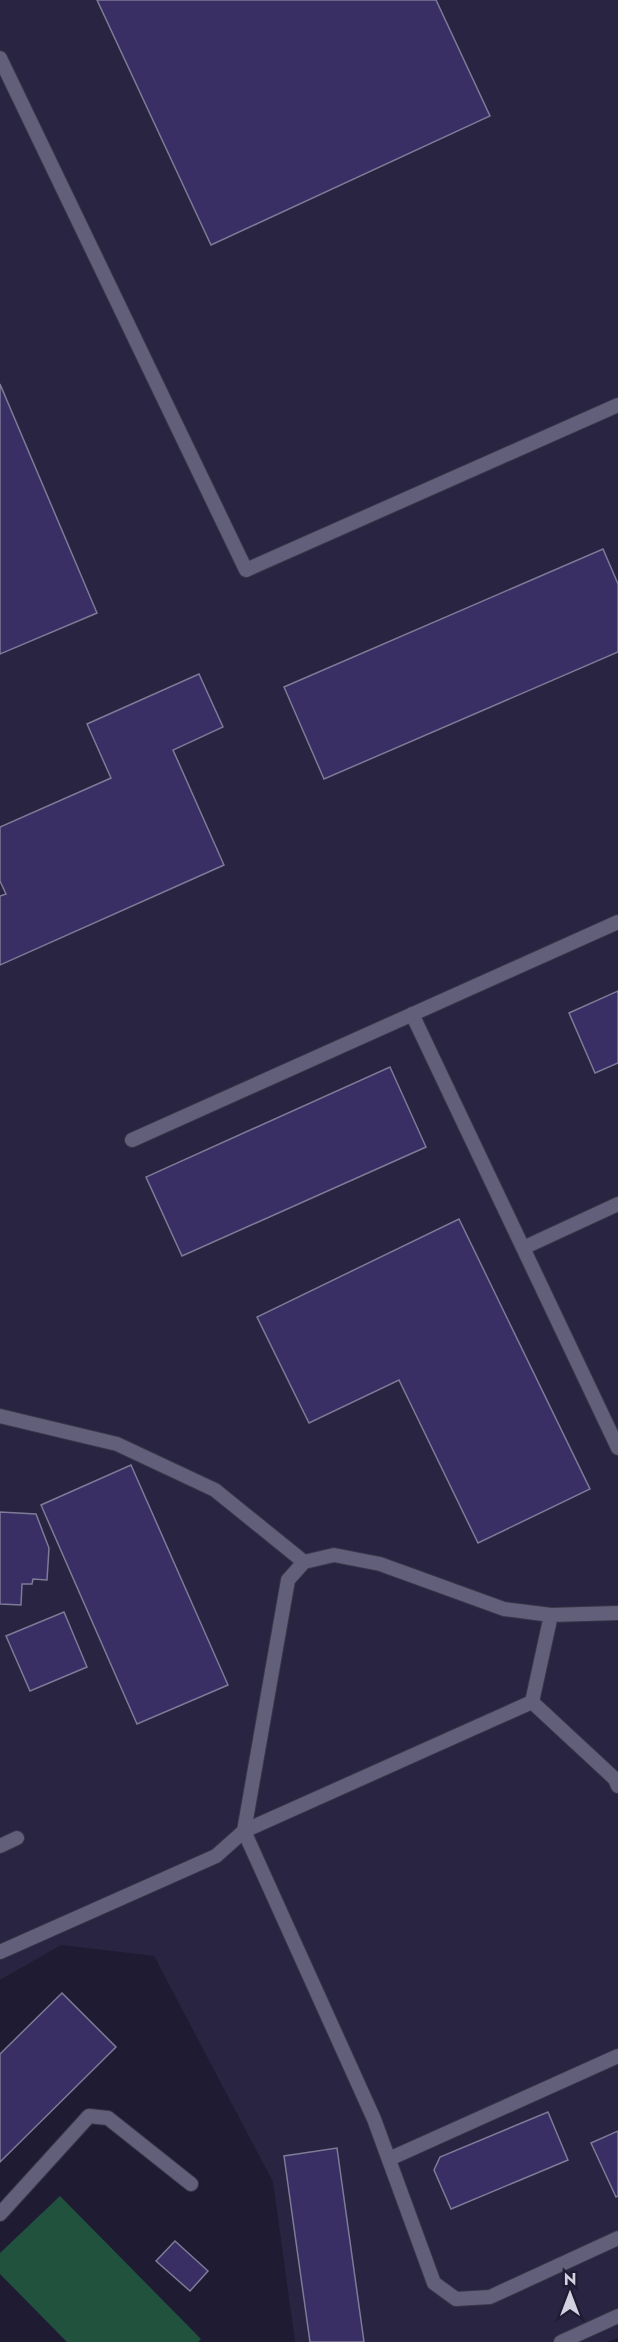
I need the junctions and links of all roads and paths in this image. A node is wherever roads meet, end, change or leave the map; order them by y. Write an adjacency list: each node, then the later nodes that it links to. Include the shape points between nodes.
1 (0, 58): 2 (lane, via 246,570)
2 (618, 405)
3 (618, 922): 4 (lane)
4 (412, 1014): 5 (lane); 7 (lane)
5 (132, 1140)
6 (618, 1204): 7 (lane)
7 (523, 1248): 9 (lane)
8 (0, 1416): 10 (lane, via 117,1444 215,1490)
9 (618, 1448)
10 (304, 1562): 12 (lane, via 334,1555 380,1564 504,1609); 15 (lane, via 288,1580)
11 (618, 1613): 12 (lane)
12 (551, 1615): 13 (lane)
13 (532, 1702): 14 (lane); 15 (lane)
14 (618, 1786)
15 (244, 1831): 18 (lane, via 216,1856); 20 (lane, via 374,2119)
16 (17, 1838): 17 (lane)
17 (0, 1846)
18 (0, 1952)
19 (618, 2056): 20 (lane)
20 (388, 2159): 23 (lane, via 434,2283 456,2299 490,2296)
21 (191, 2184): 22 (lane, via 108,2118 89,2116)
22 (0, 2214)
23 (618, 2238)
24 (618, 2316): 25 (lane)
25 (561, 2342)

